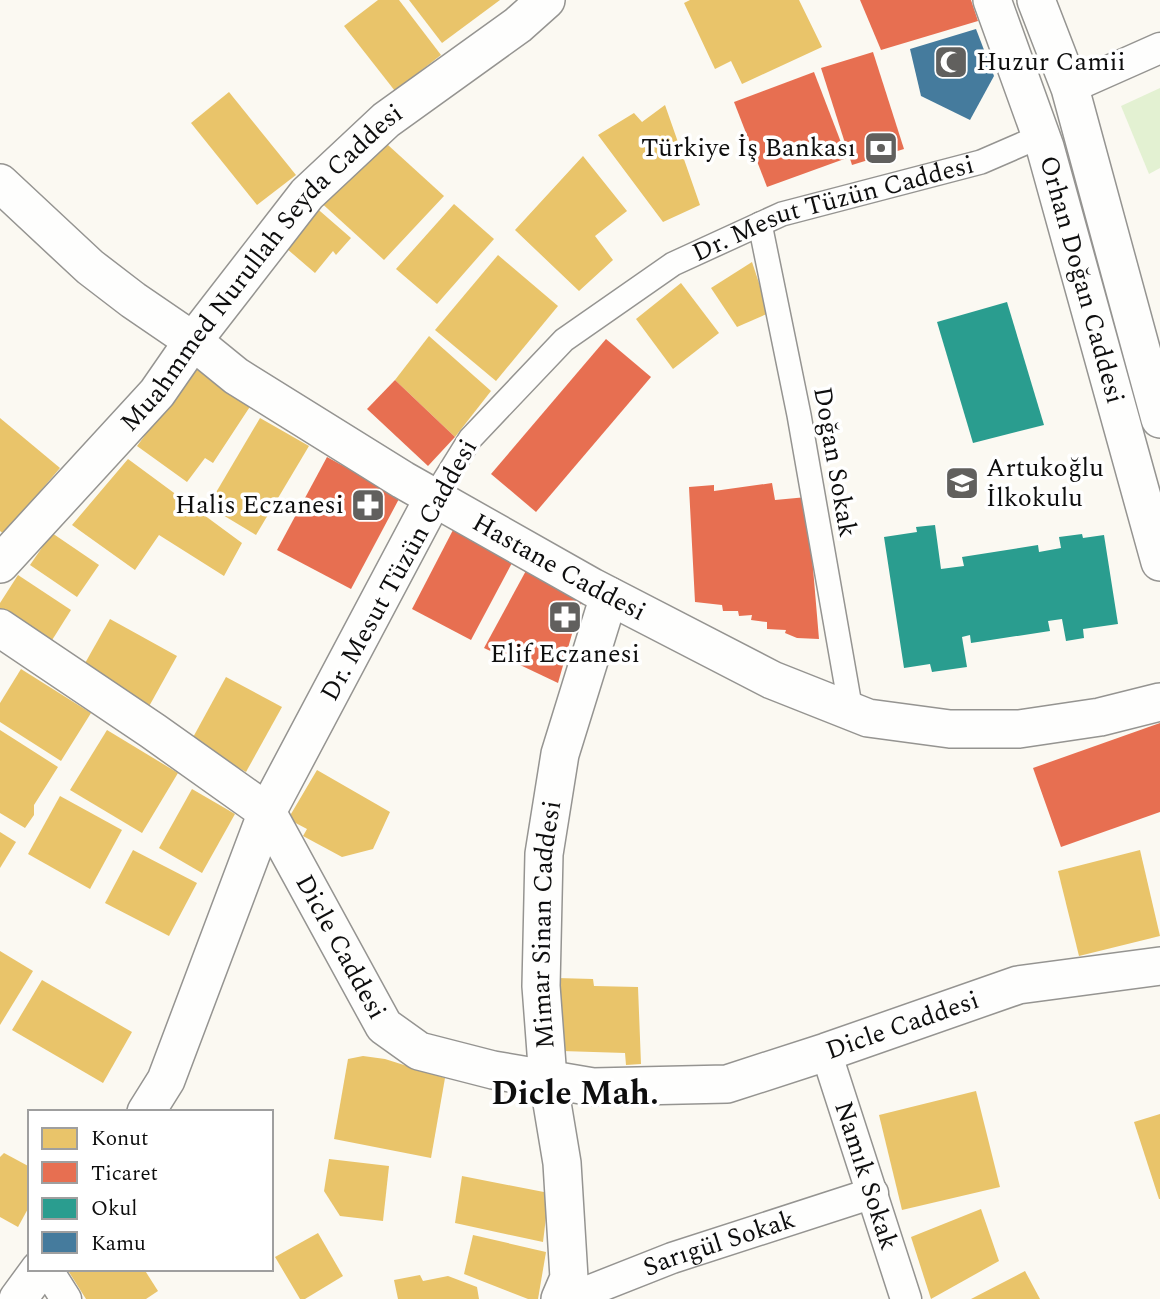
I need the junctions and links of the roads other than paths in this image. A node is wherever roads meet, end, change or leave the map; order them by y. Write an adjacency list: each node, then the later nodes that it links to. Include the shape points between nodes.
1 (992, 0): 6 (street, Orhan Doğan Caddesi)
2 (1036, 0): 5 (street, Orhan Doğan Caddesi)
3 (536, 3): 9 (street, Muahmmed Nurullah Seyda Caddesi, via 518,25 386,120 307,194)
4 (1160, 48): 5 (street)
5 (1070, 88): 6 (street); 10 (street, Orhan Doğan Caddesi)
6 (1041, 136): 8 (street, Dr. Mesut Tüzün Caddesi, via 981,162 782,214); 11 (street, Orhan Doğan Caddesi)
7 (1, 188): 9 (street, Hastane Caddesi, via 90,267)
8 (760, 225): 12 (street, Dr. Mesut Tüzün Caddesi, via 673,264 564,340 470,439); 18 (street, Doğan Sokak, via 799,415)
9 (192, 341): 12 (street, Hastane Caddesi, via 236,376); 14 (street, Muahmmed Nurullah Seyda Caddesi, via 157,393)
10 (1160, 419)
11 (1145, 449): 13 (street, Orhan Doğan Caddesi)
12 (434, 498): 15 (street, Hastane Caddesi); 19 (street, Dr. Mesut Tüzün Caddesi)
13 (1160, 562)
14 (0, 564)
15 (609, 596): 18 (street, Hastane Caddesi, via 772,680); 22 (street, Mimar Sinan Caddesi, via 560,754 544,854 541,986)
16 (0, 628): 19 (street, Dicle Caddesi)
17 (1160, 702): 18 (street, Hastane Caddesi, via 1020,729 950,729 868,718)
18 (850, 711)
19 (267, 812): 22 (street, Dicle Caddesi, via 384,1026 419,1051); 23 (street, Dr. Mesut Tüzün Caddesi, via 166,1080)
20 (1160, 966): 21 (street, Dicle Caddesi, via 1018,985)
21 (826, 1052): 22 (street, Dicle Caddesi, via 727,1084 593,1087); 24 (street, Namık Sokak)
22 (548, 1079): 29 (street, Mimar Sinan Caddesi, via 562,1163 569,1278)
23 (147, 1110)
24 (873, 1193): 30 (street, Sarıgül Sokak, via 672,1258); 31 (street, Namık Sokak)
25 (39, 1271): 27 (street)
26 (48, 1271): 28 (street)
27 (18, 1299)
28 (66, 1299)
29 (559, 1299)
30 (568, 1299)
31 (906, 1299)

